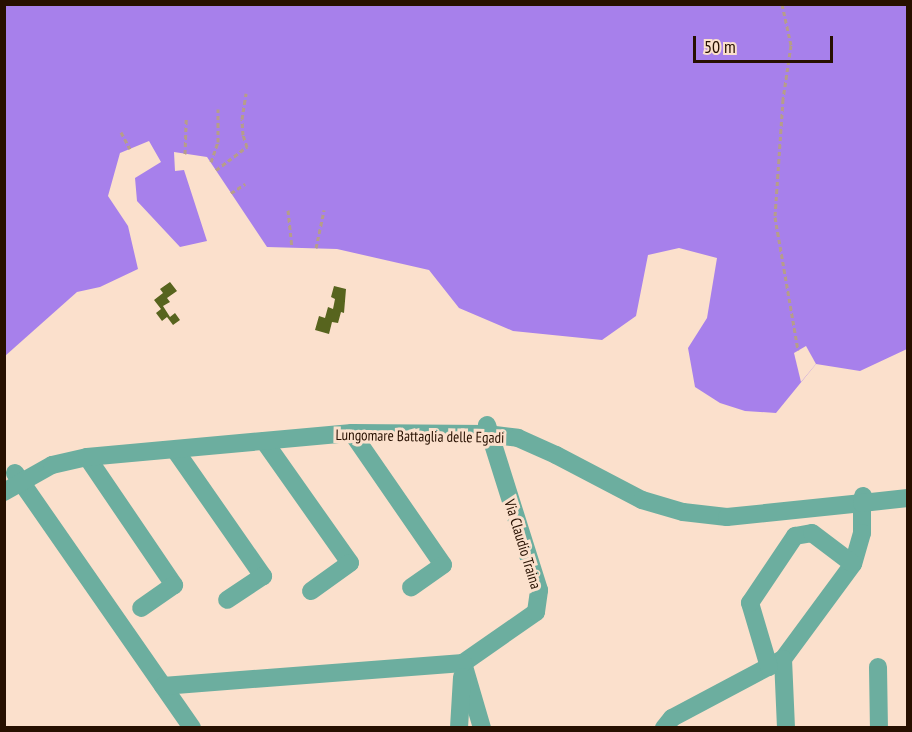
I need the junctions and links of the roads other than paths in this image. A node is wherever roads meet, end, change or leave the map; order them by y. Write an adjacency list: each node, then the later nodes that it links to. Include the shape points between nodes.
1 (487, 430): 2 (street, Lungomare Battaglia delle Egadi); 9 (street, Lungomare Battaglia delle Egadi, via 518,438 556,455 642,501 683,512 727,517); 15 (street, Via Claudio Traina, via 539,590 536,612)
2 (352, 433): 3 (street, Lungomare Battaglia delle Egadi); 11 (street, via 443,565)
3 (264, 441): 4 (street, Lungomare Battaglia delle Egadi); 12 (street, via 351,563)
4 (175, 450): 5 (street, Lungomare Battaglia delle Egadi); 13 (street, via 263,576)
5 (87, 457): 6 (street, Lungomare Battaglia delle Egadi); 14 (street, via 174,585)
6 (19, 476): 7 (street, Lungomare Battaglia delle Egadi); 18 (street)
7 (4, 492)
8 (908, 498): 9 (street, Lungomare Battaglia delle Egadi)
9 (863, 499): 10 (street, via 862,533)
10 (853, 564): 16 (street); 16 (street, via 812,533 795,536 750,603)
11 (411, 587)
12 (311, 591)
13 (227, 600)
14 (141, 608)
15 (463, 663): 18 (street); 20 (street); 21 (street)
16 (776, 663): 22 (street, via 672,718); 23 (street)
17 (878, 667): 24 (street)
18 (163, 686): 19 (street)
19 (192, 728)
20 (459, 728)
21 (482, 728)
22 (664, 728)
23 (786, 728)
24 (879, 728)

